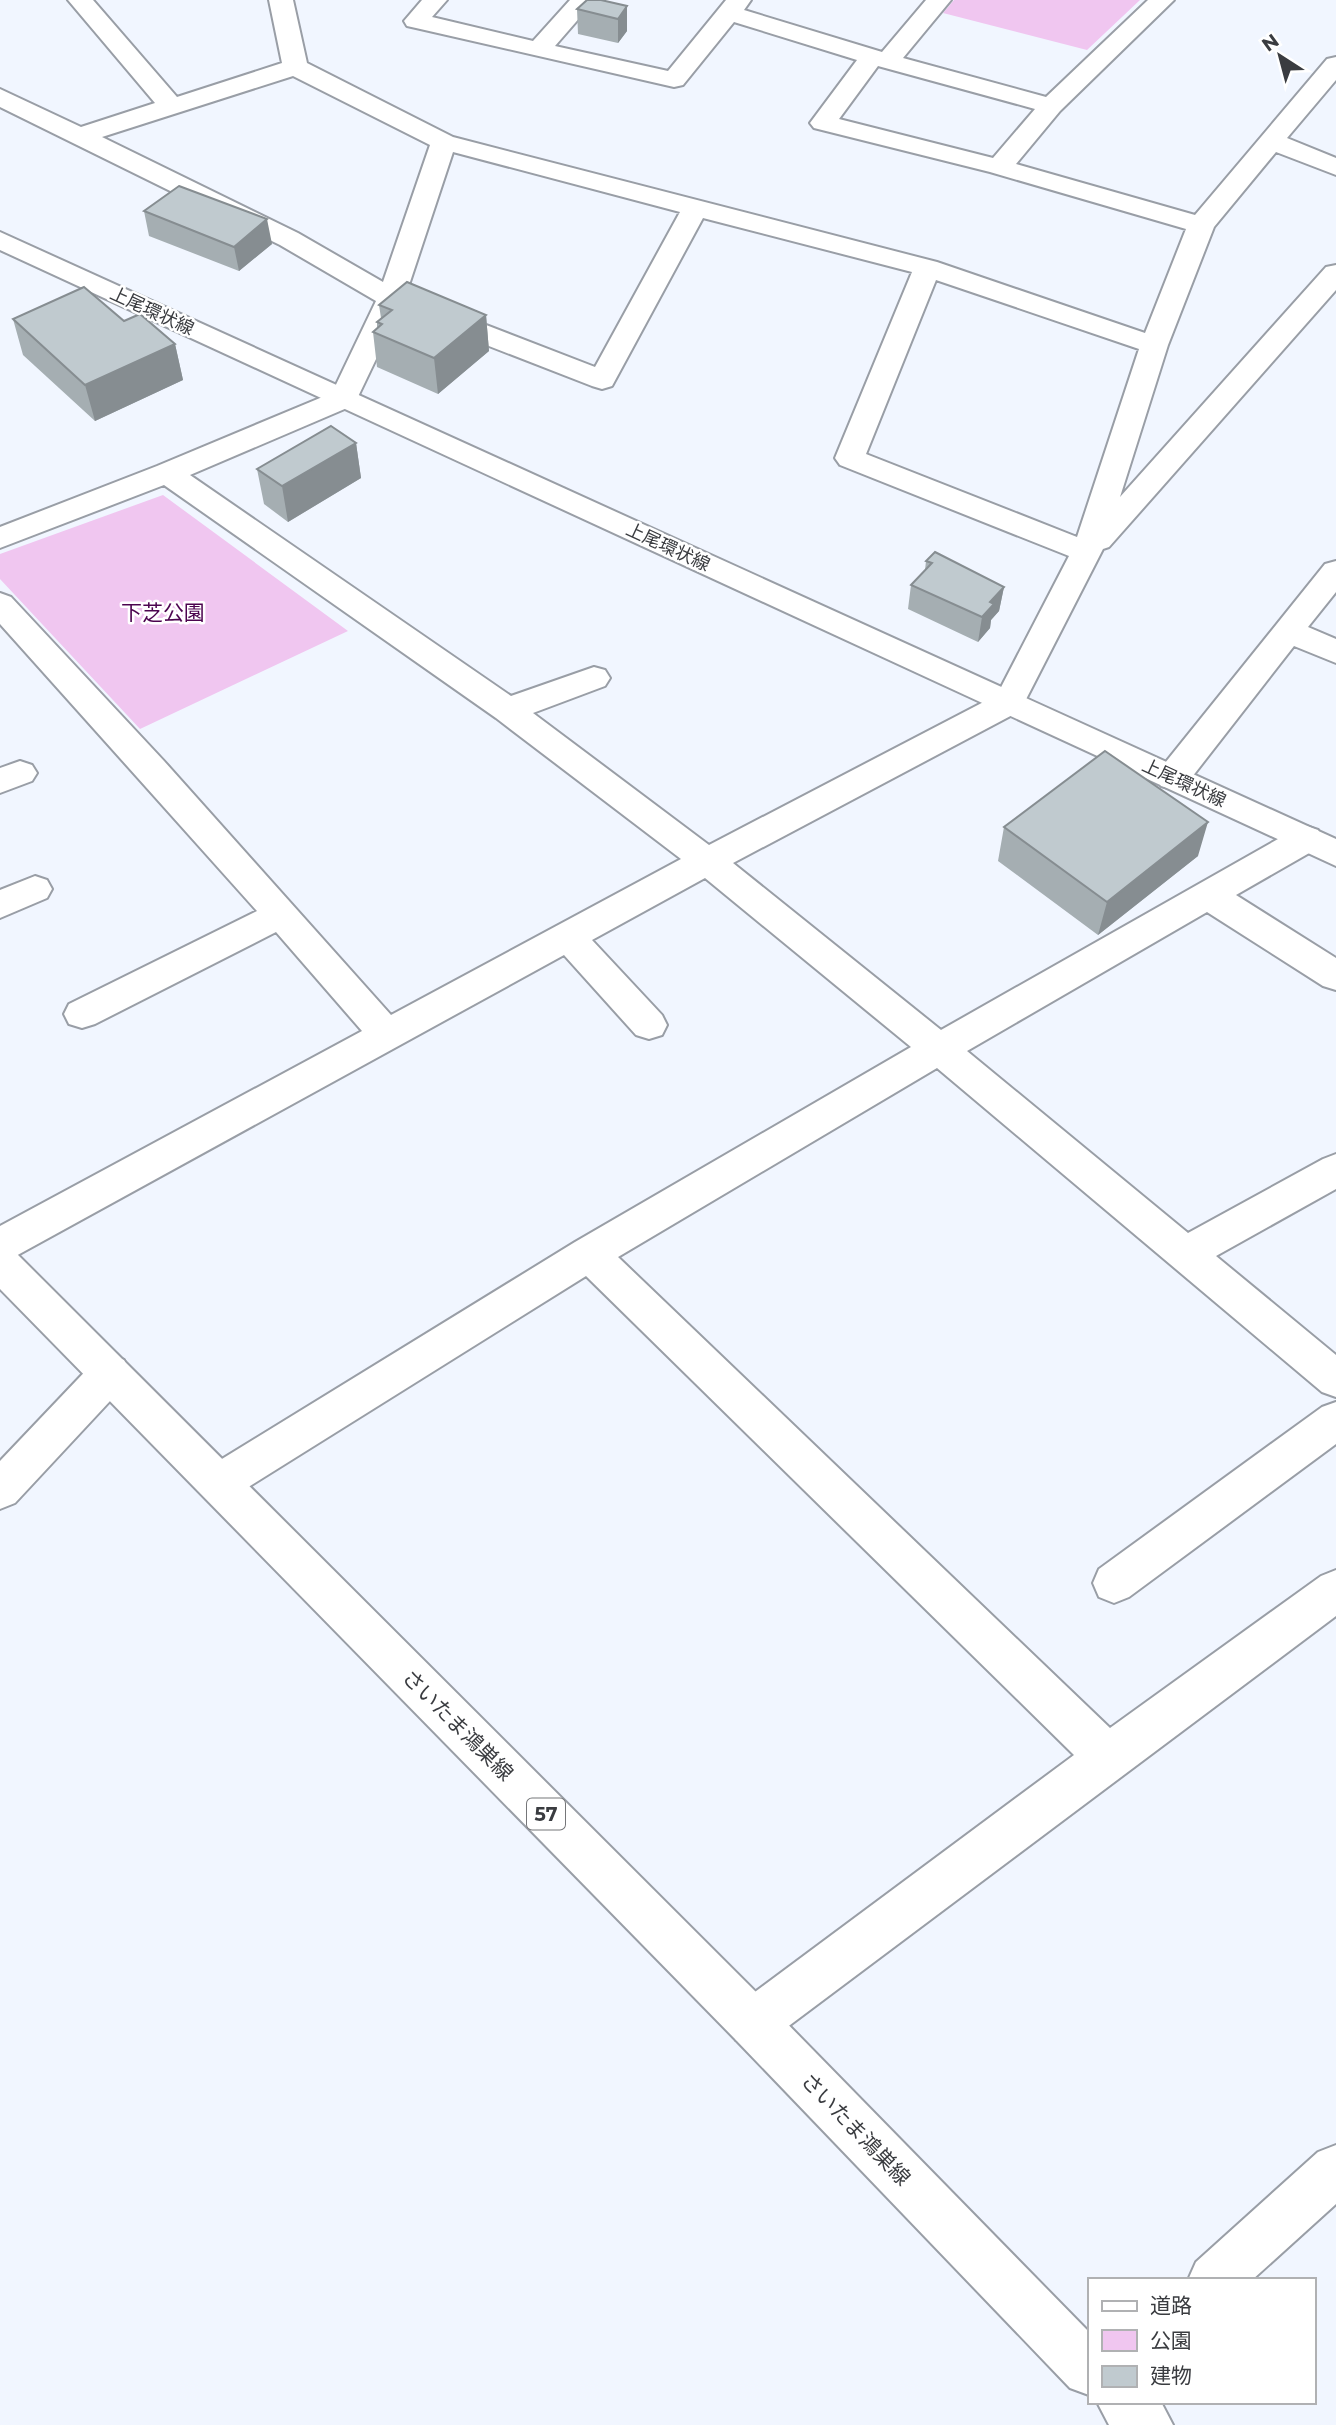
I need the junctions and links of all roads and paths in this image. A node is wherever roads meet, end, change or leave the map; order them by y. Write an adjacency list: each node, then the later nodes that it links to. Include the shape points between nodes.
1 (80, 0): 14 (street)
2 (281, 0): 10 (street)
3 (583, 0): 8 (street)
4 (939, 0): 9 (street)
5 (1162, 0): 13 (street)
6 (429, 1): 8 (street, via 416,21)
7 (735, 6): 8 (street, via 674,80); 9 (street)
8 (540, 48)
9 (880, 59): 13 (street); 20 (street, via 822,123)
10 (295, 67): 14 (street); 19 (street)
11 (1330, 80): 18 (street)
12 (0, 97): 15 (street)
13 (1051, 106): 20 (street)
14 (172, 107): 17 (street)
15 (30, 112): 16 (street); 17 (street)
16 (0, 123)
17 (79, 136): 27 (street, via 289,239)
18 (1272, 141): 21 (street); 23 (street)
19 (444, 142): 22 (street); 27 (street)
20 (999, 167): 23 (street)
21 (1336, 167)
22 (695, 208): 25 (street); 27 (street, via 602,380)
23 (1201, 225): 28 (street)
24 (0, 240): 29 (street, 上尾環状線)
25 (927, 268): 28 (street); 32 (street, via 850,458)
26 (1336, 274): 32 (street)
27 (391, 298): 29 (street)
28 (1154, 345): 32 (street)
29 (344, 400): 30 (street); 38 (street, 上尾環状線)
30 (167, 473): 31 (street); 39 (street)
31 (0, 538)
32 (1087, 552): 38 (street)
33 (1336, 571): 35 (street)
34 (0, 604): 46 (street)
35 (1287, 631): 36 (street); 40 (street)
36 (1336, 652)
37 (594, 677): 39 (street)
38 (1009, 703): 40 (street, 上尾環状線); 42 (street)
39 (507, 710): 42 (street)
40 (1173, 777): 41 (street, 上尾環状線)
41 (1321, 846): 44 (street)
42 (707, 861): 47 (street); 52 (street)
43 (35, 889): 45 (street)
44 (1208, 895): 48 (street); 52 (street)
45 (0, 905)
46 (281, 914): 49 (street); 51 (street)
47 (568, 937): 50 (street); 51 (street)
48 (1336, 976)
49 (82, 1014)
50 (649, 1025)
51 (387, 1035): 54 (street)
52 (939, 1049): 55 (street); 56 (street)
53 (1336, 1170): 56 (street)
54 (0, 1245)
55 (589, 1254): 61 (street); 65 (street)
56 (1186, 1254): 59 (street)
57 (0, 1263): 58 (street, さいたま鴻巣線 / 57)
58 (110, 1373): 61 (street, さいたま鴻巣線 / 57); 62 (street)
59 (1336, 1379)
60 (1336, 1420): 63 (street)
61 (219, 1483): 66 (street, さいたま鴻巣線 / 57)
62 (0, 1490)
63 (1114, 1584)
64 (1336, 1590): 65 (street)
65 (1108, 1757): 66 (street)
66 (753, 2023): 69 (street, さいたま鴻巣線 / 57)
67 (1336, 2170): 68 (street)
68 (1216, 2278)
69 (1088, 2368)
70 (1125, 2404): 71 (street)
71 (1146, 2425)

